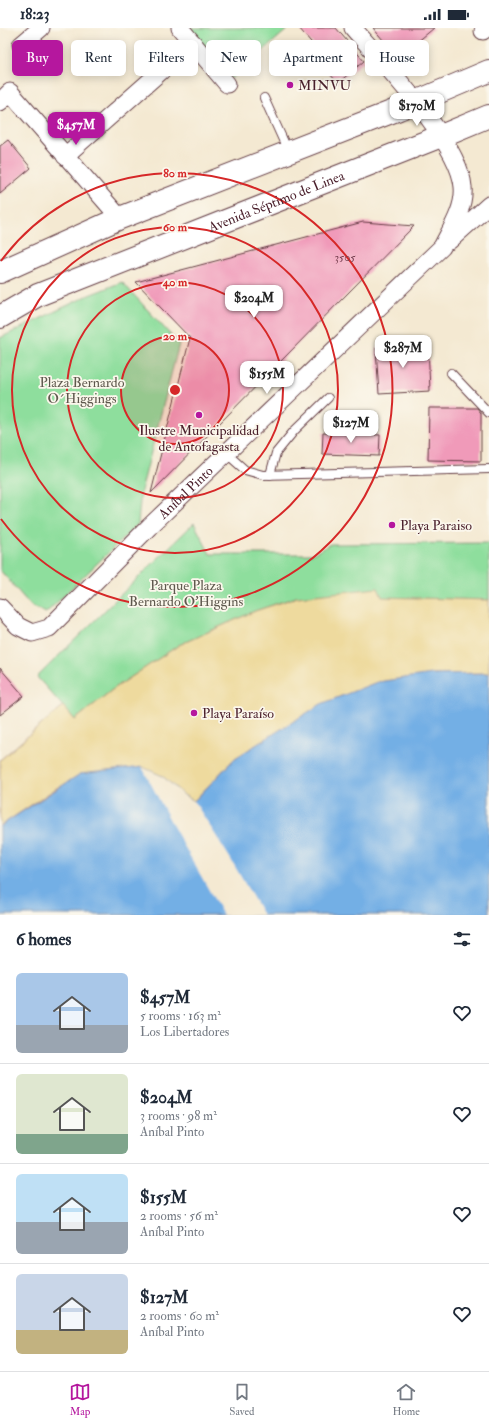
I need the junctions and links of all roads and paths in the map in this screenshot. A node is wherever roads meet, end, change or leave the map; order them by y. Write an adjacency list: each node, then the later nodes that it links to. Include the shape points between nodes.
1 (40, 28): 4 (street)
2 (180, 28): 5 (street)
3 (353, 28): 12 (street, Aníbal Pinto)
4 (26, 40)
5 (190, 40)
6 (198, 50): 9 (street)
7 (489, 71): 12 (highway)
8 (156, 76): 16 (street)
9 (227, 84)
10 (5, 97): 16 (street)
11 (264, 98): 15 (lane)
12 (416, 102): 14 (street, Aníbal Pinto); 15 (highway)
13 (489, 116): 14 (highway, Avenida Séptimo de Linea)
14 (441, 136): 19 (street, Aníbal Pinto, via 461,174 463,188 462,203); 21 (highway, Avenida Séptimo de Linea, via 38,294)
15 (289, 152): 18 (highway)
16 (65, 156): 18 (street)
17 (489, 205): 19 (street, Aníbal Pinto)
18 (120, 218): 20 (highway)
19 (442, 247): 25 (street, Aníbal Pinto)
20 (0, 272)
21 (0, 317)
22 (451, 373): 24 (lane)
23 (328, 398): 27 (lane, via 294,431 276,453)
24 (489, 413)
25 (226, 453): 27 (lane, via 244,470 263,476); 28 (street, Aníbal Pinto, via 49,628 32,633 18,626)
26 (489, 469): 27 (lane)
27 (270, 475)
28 (0, 607)

